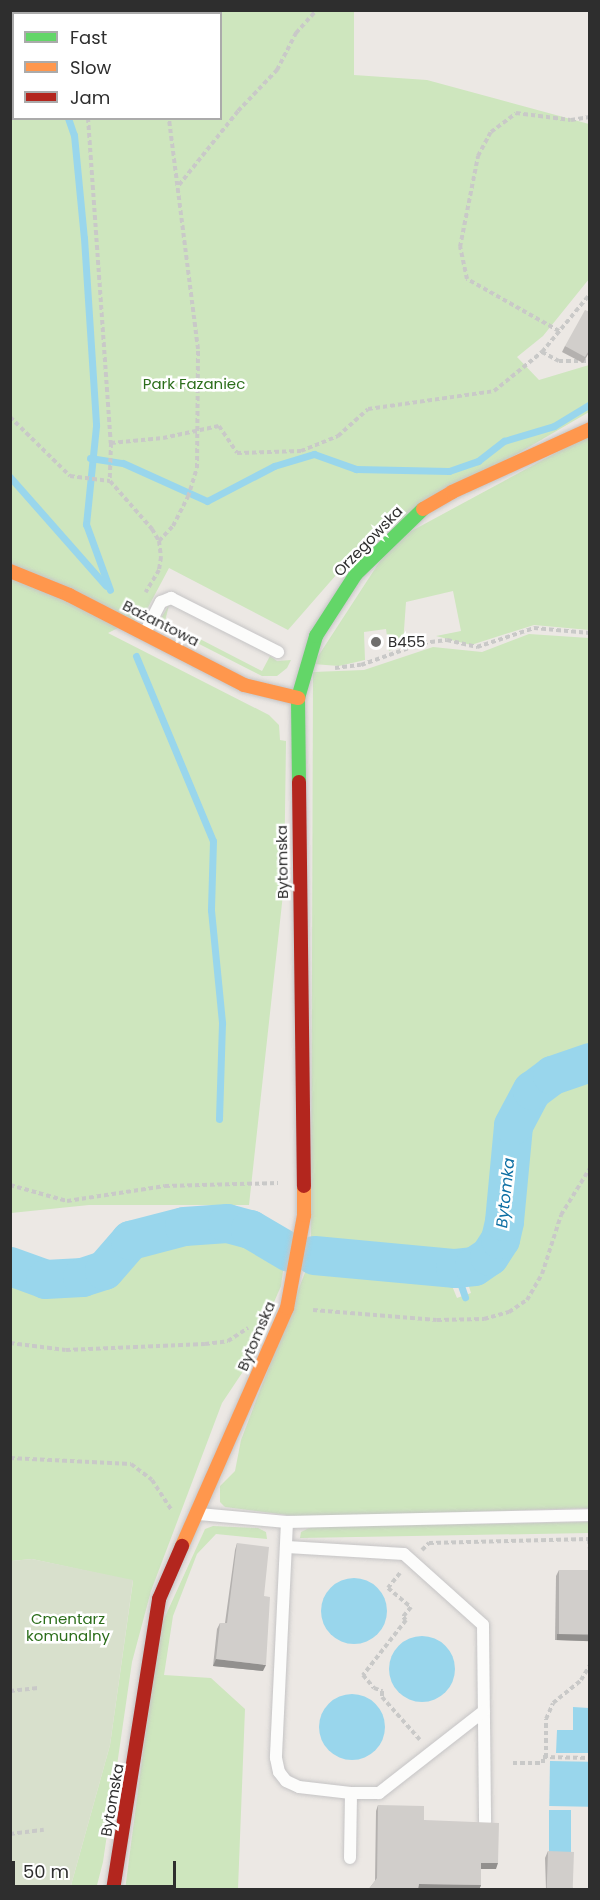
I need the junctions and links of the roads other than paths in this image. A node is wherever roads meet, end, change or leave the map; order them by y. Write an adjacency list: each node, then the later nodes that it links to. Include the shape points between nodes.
1 (590, 429): 5 (street, Orzegowska, via 452,492 417,513 342,591 316,636)
2 (10, 571): 3 (street, Bażantowa)
3 (145, 634): 4 (lane, via 161,602 171,598); 5 (street, Bażantowa, via 244,685)
4 (278, 652)
5 (298, 698): 6 (street, Orzegowska)
6 (297, 773): 7 (street, Bytomska, via 304,1215 287,1308)
7 (195, 1514): 9 (lane); 15 (street, Bytomska, via 159,1599)
8 (590, 1515): 9 (lane)
9 (287, 1522): 10 (lane)
10 (287, 1547): 11 (lane, via 404,1554 483,1625); 12 (lane, via 276,1758 279,1772 286,1781 299,1786)
11 (484, 1711): 12 (lane, via 379,1793); 13 (lane)
12 (351, 1793): 14 (lane)
13 (484, 1822)
14 (350, 1858)
15 (113, 1890)

